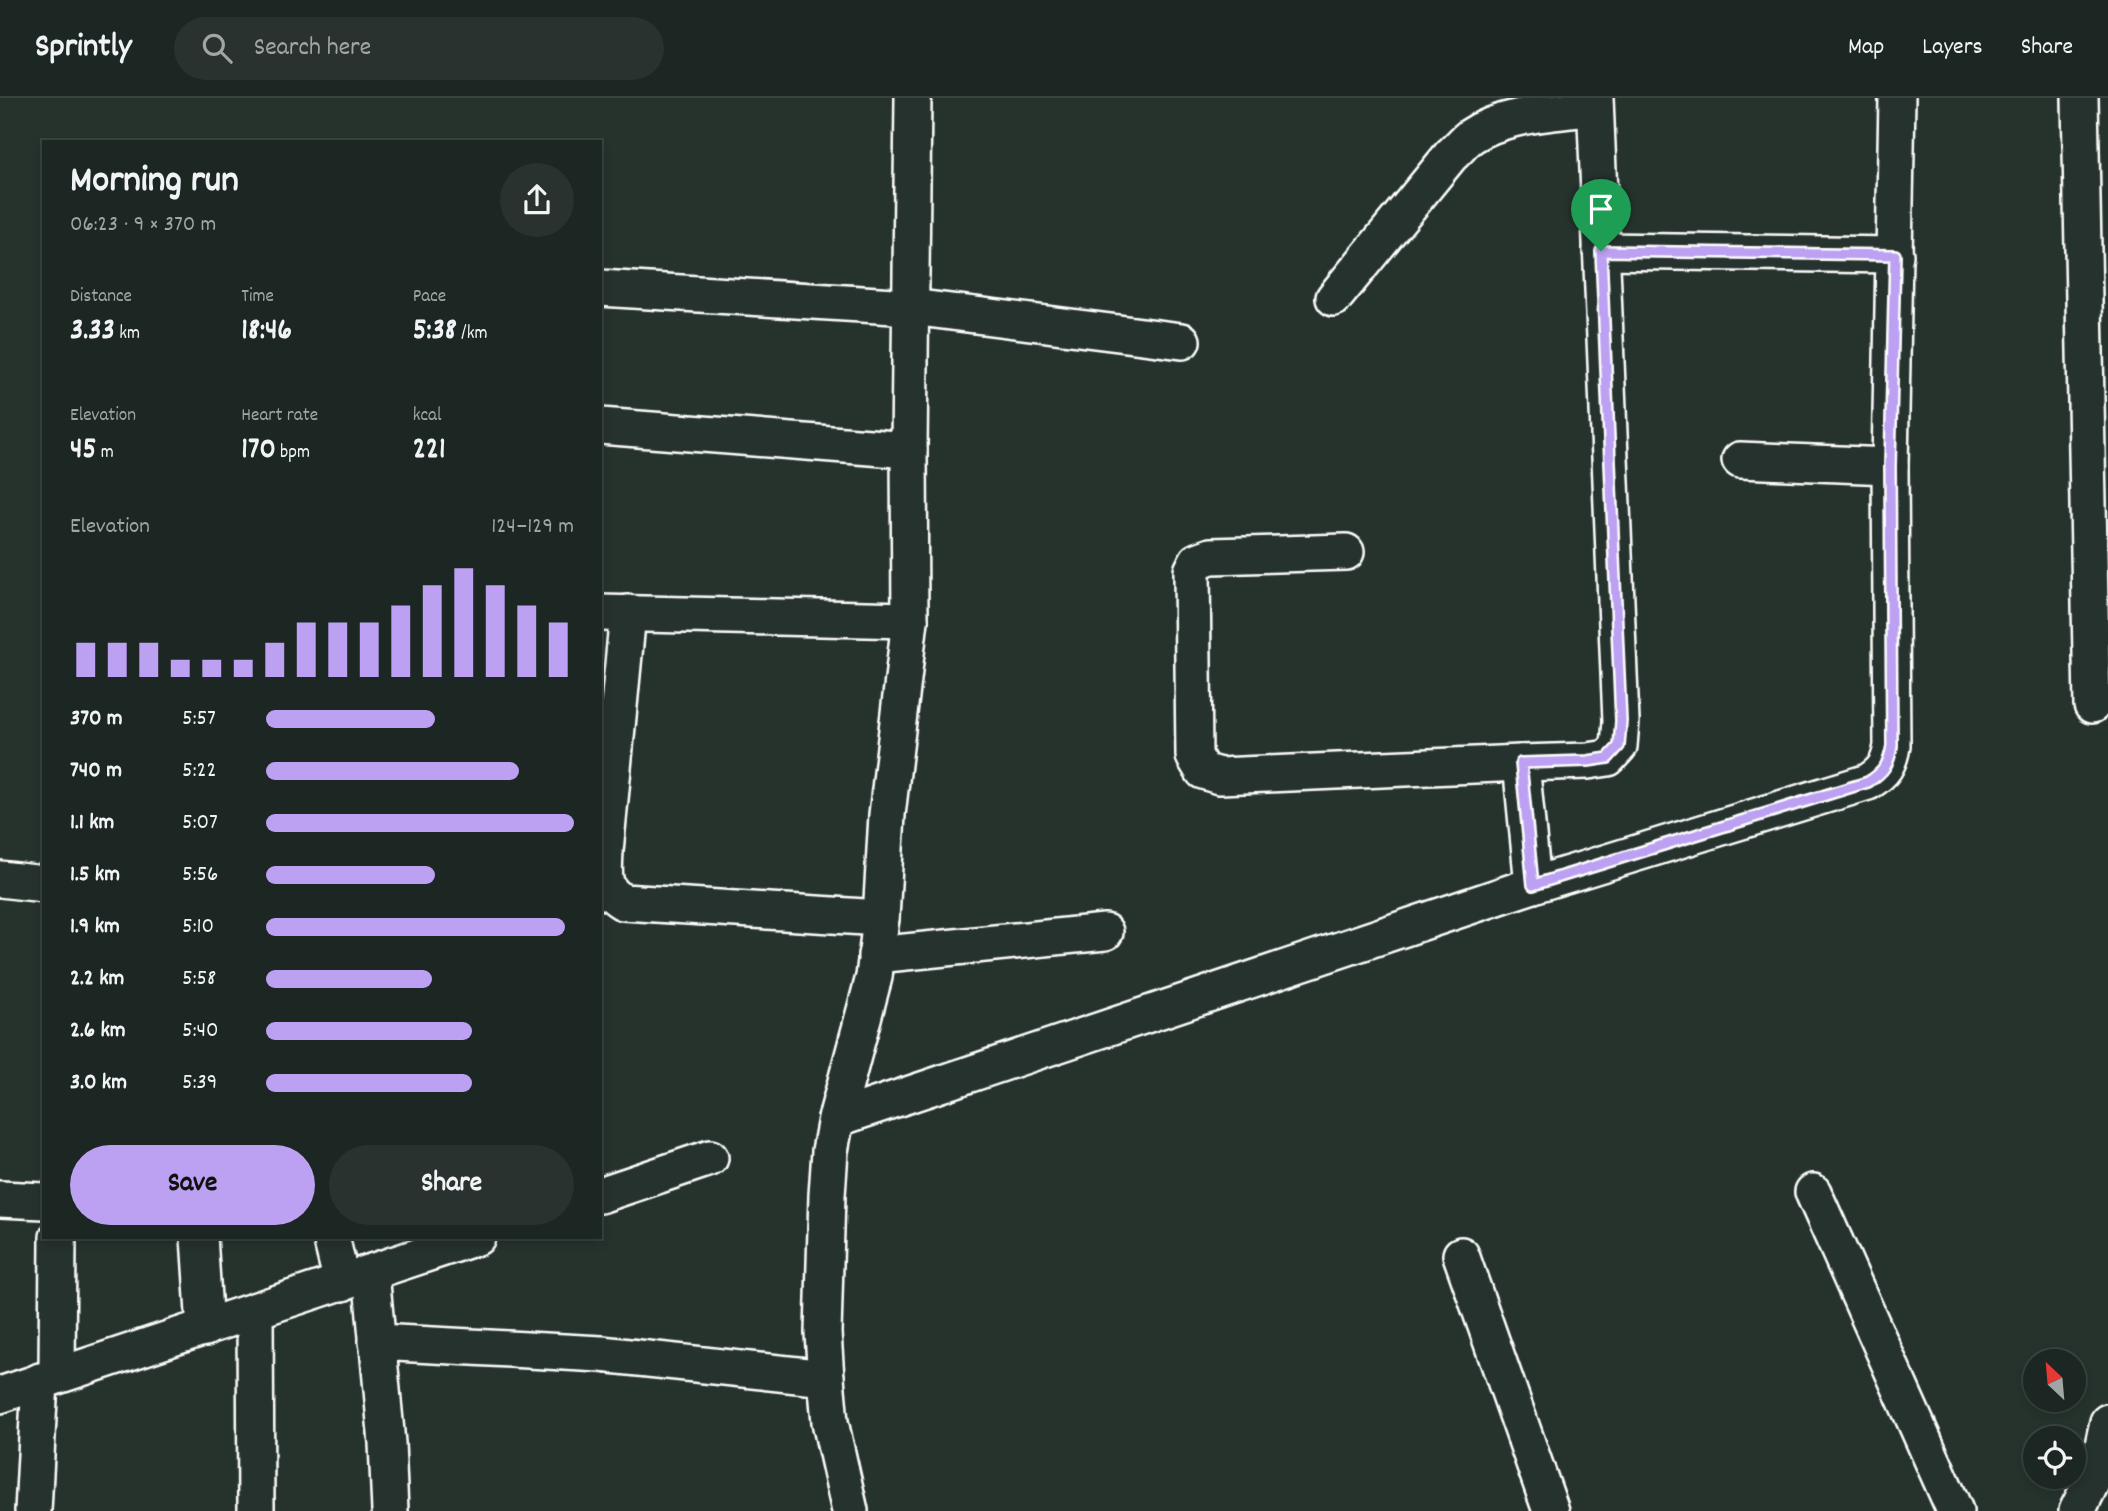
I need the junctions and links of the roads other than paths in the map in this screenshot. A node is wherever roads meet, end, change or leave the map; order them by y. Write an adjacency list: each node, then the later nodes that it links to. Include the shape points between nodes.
1 (913, 98): 9 (street)
2 (1897, 98): 6 (street)
3 (2080, 98): 18 (street)
4 (1595, 103): 5 (street); 8 (street, via 1521,117 1472,136 1451,155)
5 (1601, 251): 6 (street); 19 (street, via 1619,746 1608,758)
6 (1895, 255): 14 (street)
7 (602, 288): 9 (street)
8 (1334, 298)
9 (911, 307): 10 (street); 12 (street)
10 (1182, 341)
11 (602, 426): 12 (street)
12 (909, 450): 17 (street)
13 (1740, 460): 14 (street)
14 (1890, 466): 22 (street, via 1892,746 1882,773 1868,782)
15 (1346, 552): 19 (street, via 1211,556 1197,561 1192,571 1194,756 1203,771 1219,776)
16 (614, 613): 17 (street); 23 (street, via 604,878 610,895 623,902)
17 (911, 621): 23 (street, via 887,815)
18 (2092, 705)
19 (1521, 763): 22 (street)
20 (0, 879): 21 (street)
21 (42, 884)
22 (1533, 885): 26 (street)
23 (881, 918): 25 (street)
24 (1105, 932): 25 (street)
25 (876, 955): 26 (street, via 865,1016)
26 (836, 1119): 42 (street, via 827,1195)
27 (710, 1158): 29 (street)
28 (1813, 1192): 50 (street)
29 (602, 1194)
30 (0, 1199): 31 (street)
31 (42, 1201)
32 (58, 1239): 41 (street)
33 (199, 1239): 39 (street)
34 (332, 1239): 37 (street)
35 (471, 1239): 37 (street)
36 (1461, 1255): 49 (street)
37 (356, 1278): 38 (street); 40 (street)
38 (255, 1312): 39 (street); 46 (street)
39 (205, 1328): 41 (street)
40 (377, 1342): 42 (street, via 601,1354); 47 (street)
41 (48, 1378): 43 (street); 45 (street)
42 (826, 1378): 48 (street, via 830,1422)
43 (0, 1395)
44 (2108, 1422): 51 (street, via 2098,1469)
45 (33, 1511)
46 (256, 1511)
47 (390, 1511)
48 (850, 1511)
49 (1551, 1511)
50 (1955, 1511)
51 (2077, 1511)

